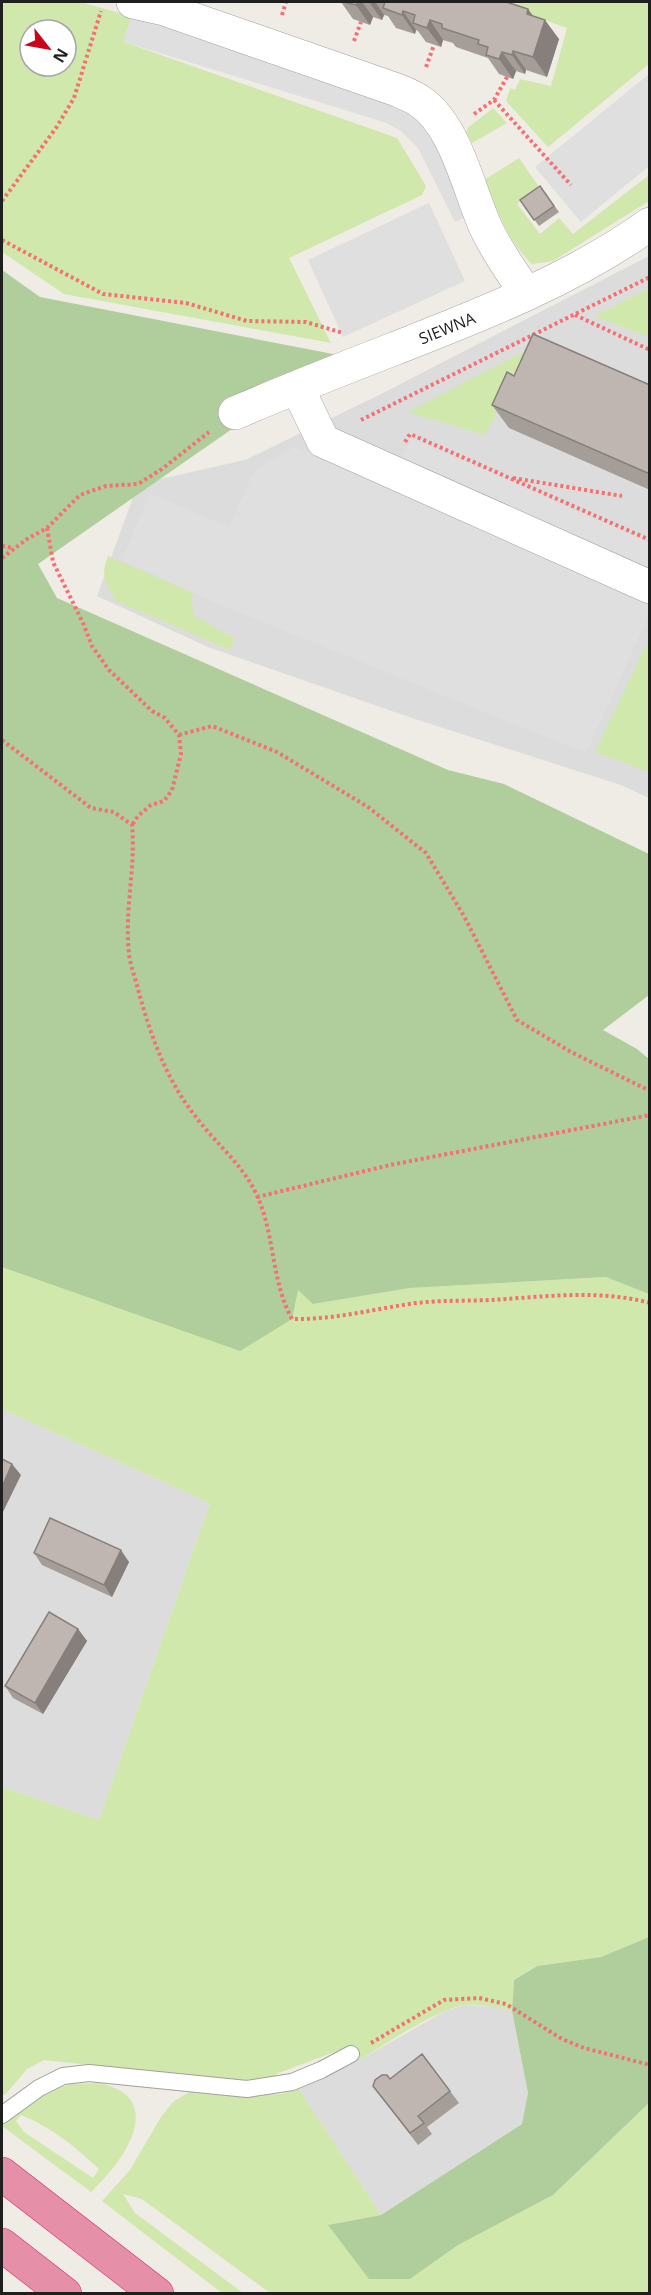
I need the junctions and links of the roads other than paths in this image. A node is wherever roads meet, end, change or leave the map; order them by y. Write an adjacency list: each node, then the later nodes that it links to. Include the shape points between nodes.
1 (133, 2): 3 (street, via 164,9 418,100 447,133 487,229)
2 (650, 224): 3 (street, SIEWNA, via 623,243)
3 (527, 294): 4 (street, SIEWNA)
4 (297, 387): 5 (street, SIEWNA); 6 (street, via 323,441)
5 (235, 413)
6 (650, 586)
7 (351, 2054): 8 (lane, via 292,2082 247,2089 88,2073 63,2076)
8 (2, 2115)
9 (2, 2174): 12 (highway)
10 (2, 2245): 11 (highway)
11 (65, 2294)
12 (158, 2294)

